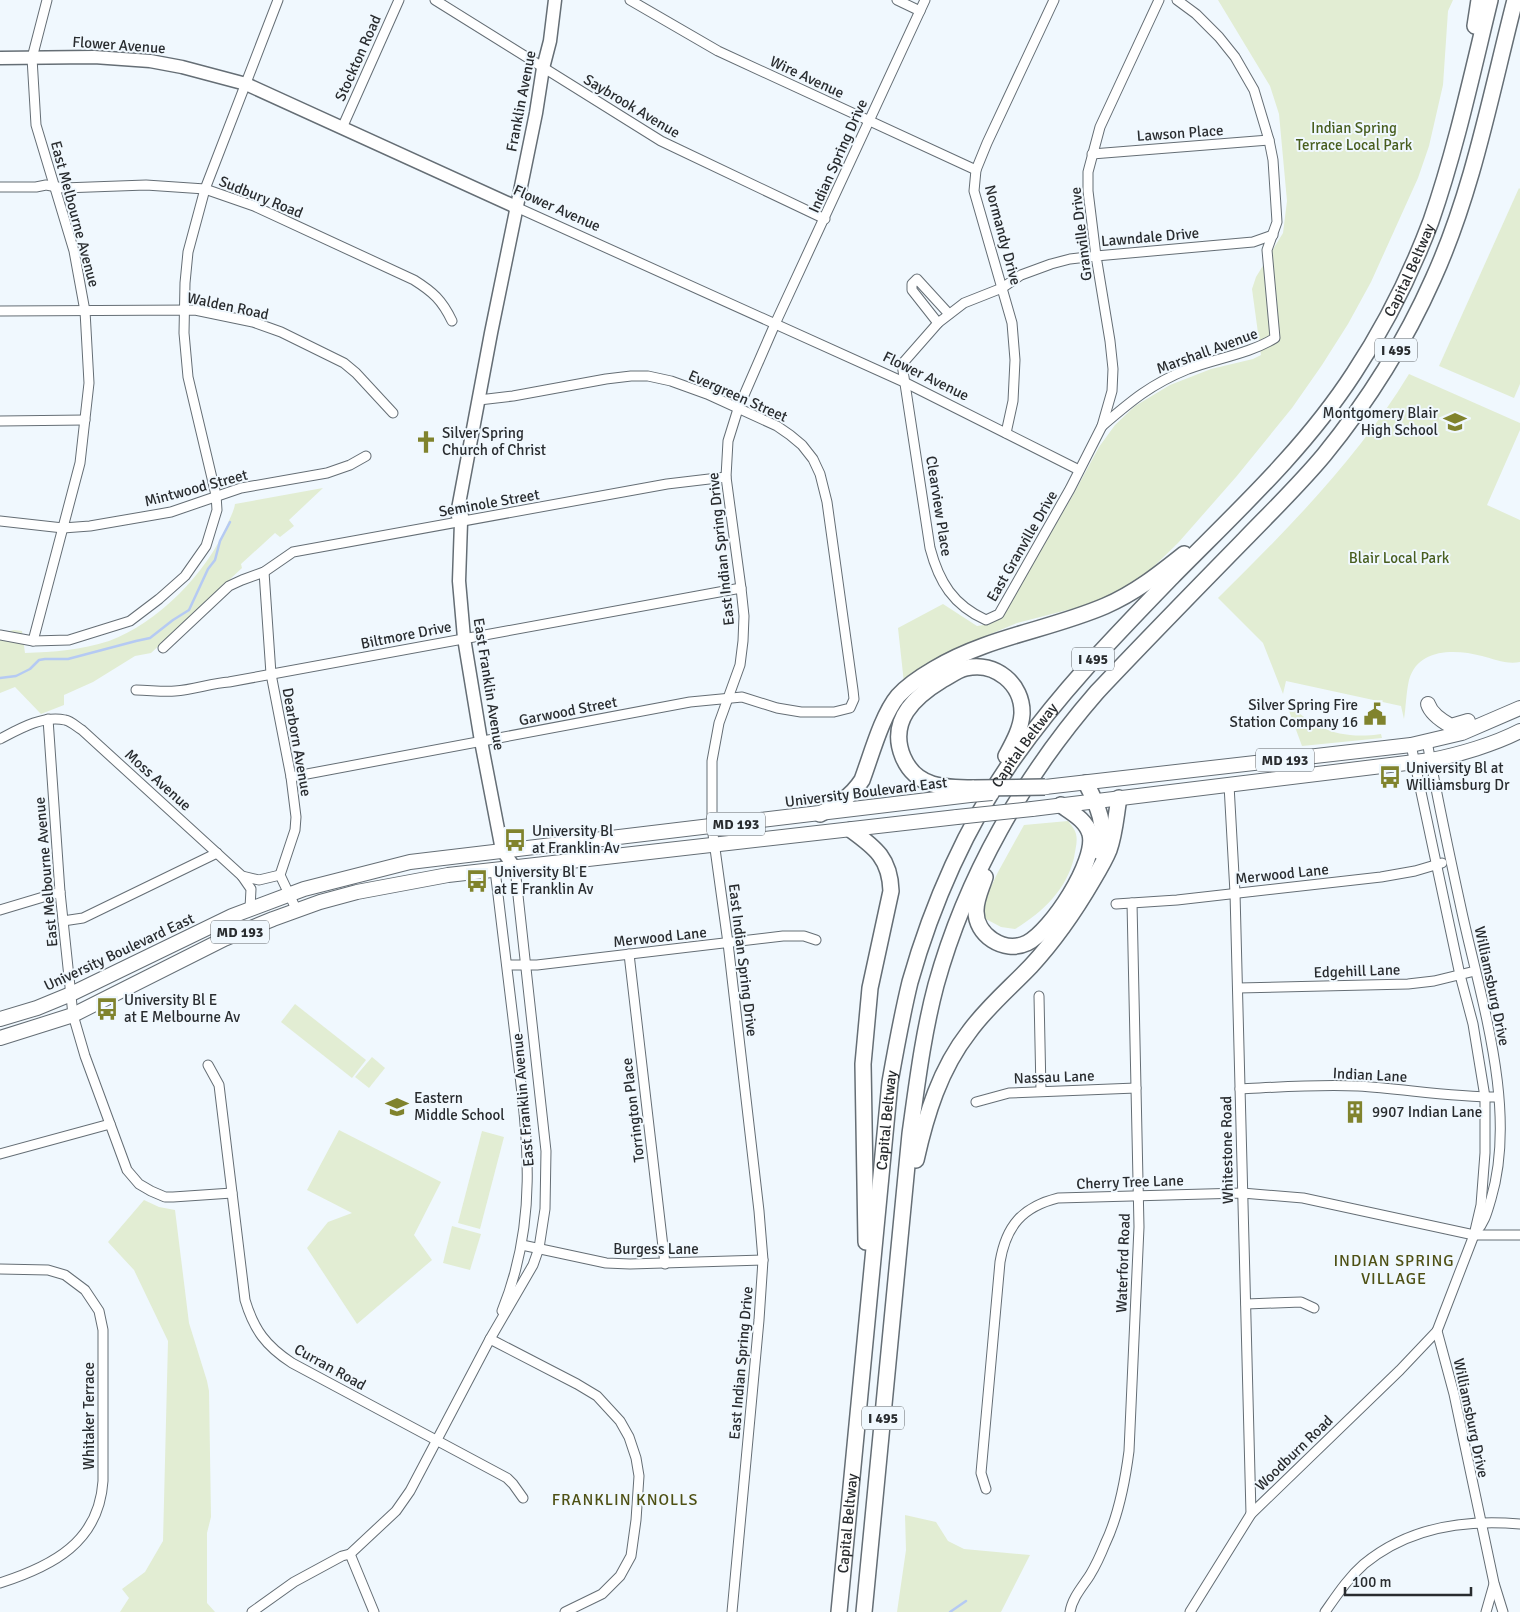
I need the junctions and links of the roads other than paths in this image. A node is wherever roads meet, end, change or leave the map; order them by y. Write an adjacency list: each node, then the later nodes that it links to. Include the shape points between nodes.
1 (47, 0): 17 (street, East Melbourne Avenue)
2 (278, 0): 19 (street)
3 (399, 0): 22 (street, Stockton Road)
4 (435, 0): 18 (street, Saybrook Avenue)
5 (555, 0): 18 (street, Franklin Avenue)
6 (630, 0): 20 (street, Wire Avenue, via 718,51)
7 (896, 0): 15 (street)
8 (925, 0): 15 (street, Indian Spring Drive)
9 (1054, 0): 25 (street, Normandy Drive)
10 (1159, 0): 24 (street, Granville Drive, via 1100,127)
11 (1177, 0): 23 (street, via 1219,36 1235,57 1254,90)
12 (1479, 0): 21 (highway)
13 (1490, 0): 21 (highway, Capital Beltway / I 495)
14 (1514, 0): 88 (highway, Capital Beltway / I 495, via 1453,230 1413,322 1387,366 1323,456 1080,712 1048,752)
15 (920, 11): 20 (street, Indian Spring Drive)
16 (0, 58): 17 (street, Flower Avenue)
17 (32, 58): 19 (street, Flower Avenue, via 94,57 150,61); 26 (street, East Melbourne Avenue, via 36,125)
18 (543, 68): 29 (street, Franklin Avenue); 30 (street, Saybrook Avenue, via 660,141)
19 (246, 84): 22 (street, Flower Avenue); 28 (street)
20 (869, 121): 25 (street, Wire Avenue); 30 (street, Indian Spring Drive)
21 (1459, 122): 52 (highway, Capital Beltway / I 495, via 1430,222 1390,310 1338,396)
22 (342, 128): 29 (street, Flower Avenue)
23 (1270, 140): 24 (street, Lawson Place); 31 (street, via 1277,222)
24 (1092, 154): 32 (street, Granville Drive, via 1088,191)
25 (976, 170): 33 (street, Normandy Drive, via 974,191)
26 (53, 186): 27 (street, Sudbury Road); 28 (street, Sudbury Road, via 146,185); 36 (street, East Melbourne Avenue, via 74,251)
27 (0, 187)
28 (205, 189): 34 (street, via 188,252); 38 (street, Sudbury Road, via 254,206 414,280 433,293)
29 (516, 207): 40 (street, Flower Avenue); 42 (street, East Franklin Avenue)
30 (825, 219): 40 (street, Indian Spring Drive)
31 (1273, 235): 32 (street, Lawndale Drive, via 1253,242); 47 (street, Marshall Avenue, via 1267,250 1275,338 1264,345 1189,369 1151,386)
32 (1096, 256): 33 (street, Lawndale Drive, via 1051,264 1021,275); 47 (street, Granville Drive, via 1113,370 1112,391)
33 (1002, 288): 37 (street, Lawndale Drive, via 964,303); 48 (street, Normandy Drive, via 1012,323 1015,360 1014,401)
34 (184, 310): 36 (street, Walden Road); 44 (street, Walden Road, via 253,322 330,355 356,373); 53 (street, via 188,377)
35 (0, 311): 36 (street, Walden Road)
36 (86, 311): 45 (street, East Melbourne Avenue, via 89,383)
37 (949, 314): 39 (street, Lawndale Drive); 39 (street, via 917,279 912,290)
38 (452, 321)
39 (938, 323): 41 (street, Lawndale Drive, via 902,364)
40 (775, 324): 41 (street, Flower Avenue); 43 (street, East Indian Spring Drive)
41 (906, 383): 48 (street, Flower Avenue); 59 (street, Clearview Place, via 935,567 953,597)
42 (479, 400): 43 (street, Evergreen Street, via 606,379 648,376 671,381); 55 (street, East Franklin Avenue, via 461,495 464,509)
43 (738, 408): 51 (street, East Indian Spring Drive, via 728,441); 68 (street, Evergreen Street, via 777,426 796,440 813,459 820,474 827,502 853,690)
44 (393, 413)
45 (84, 420): 46 (street); 56 (street, East Melbourne Avenue, via 80,463)
46 (0, 421)
47 (1102, 426): 50 (street, Granville Drive)
48 (1006, 433): 50 (street, Flower Avenue)
49 (366, 456): 53 (street, Mintwood Street, via 327,473)
50 (1079, 470): 59 (street, East Granville Drive, via 999,614 986,620)
51 (726, 476): 55 (street, Seminole Street); 58 (street, East Indian Spring Drive)
52 (1264, 484): 87 (highway, via 1181,556 1124,598 988,643 940,666 909,686 890,708 856,789 842,802); 94 (highway, Capital Beltway / I 495, via 1111,640 1040,722 1011,761)
53 (216, 495): 56 (street, Mintwood Street, via 170,512); 62 (street, via 217,510 206,546 185,576 159,599 130,621 99,632 69,640)
54 (0, 521): 56 (street, Mintwood Street)
55 (461, 522): 57 (street, Seminole Street, via 293,552); 61 (street, East Franklin Avenue, via 459,581)
56 (63, 528): 62 (street, East Melbourne Avenue)
57 (260, 573): 63 (street, Seminole Street, via 229,586); 64 (street, Dearborn Avenue)
58 (741, 588): 61 (street, Biltmore Drive); 66 (street, East Indian Spring Drive, via 744,641)
59 (978, 616)
60 (0, 635): 62 (street)
61 (464, 638): 64 (street, Biltmore Drive); 74 (street, East Franklin Avenue)
62 (33, 641)
63 (163, 648)
64 (271, 674): 65 (street, Biltmore Drive, via 176,692); 79 (street, Dearborn Avenue)
65 (136, 690)
66 (729, 698): 68 (street, Garwood Street, via 742,697 800,712 834,712); 74 (street, Garwood Street, via 690,702); 89 (street, East Indian Spring Drive, via 719,723 712,761)
67 (1428, 704): 71 (main road, via 1436,715 1452,726 1474,719)
68 (850, 708)
69 (1520, 708): 71 (main road, MD 193)
70 (48, 719): 73 (street, via 24,726); 93 (street, Moss Avenue, via 66,720 82,730); 101 (street, East Melbourne Avenue)
71 (1494, 719): 75 (main road, MD 193)
72 (1520, 731): 77 (main road, MD 193)
73 (0, 739)
74 (481, 741): 79 (street, Garwood Street); 92 (street, East Franklin Avenue)
75 (1427, 741): 76 (main road, MD 193); 77 (street, Williamsburg Drive)
76 (1411, 745): 78 (street, Williamsburg Drive); 80 (main road, MD 193)
77 (1431, 760): 78 (main road, MD 193); 95 (street, Williamsburg Drive)
78 (1414, 762): 81 (main road, MD 193); 96 (street, Williamsburg Drive)
79 (291, 777): 99 (street, Dearborn Avenue, via 296,830)
80 (1086, 783): 82 (main road, MD 193); 85 (highway)
81 (1229, 785): 84 (main road, MD 193); 102 (street, Whitestone Road)
82 (1044, 787): 83 (highway, bridge)
83 (972, 792): 87 (main road, University Boulevard East / MD 193); 94 (highway, via 934,786 922,780 908,766 899,743 903,716 909,706 955,672 975,667 996,670 1005,676 1018,693 1022,714 1016,735)
84 (1118, 798): 85 (main road, MD 193); 104 (highway, via 1108,852)
85 (1095, 800): 86 (main road, MD 193); 104 (highway, via 1103,823 1103,834 1097,865)
86 (1061, 805): 88 (highway, via 1087,827 1090,836 1088,856 1072,889 1051,920 1027,943 1015,946 998,943 984,933 977,923 976,910); 90 (main road, MD 193, bridge)
87 (820, 814): 89 (main road, University Boulevard East / MD 193)
88 (1008, 816): 136 (highway, Capital Beltway / I 495, via 960,914 936,985 920,1057)
89 (712, 827): 91 (street, East Indian Spring Drive); 92 (main road, University Boulevard East / MD 193)
90 (852, 830): 91 (main road, MD 193); 146 (highway, via 880,854 891,878 870,988 864,1046)
91 (714, 845): 97 (main road, MD 193); 112 (street, East Indian Spring Drive)
92 (502, 850): 97 (street, East Franklin Avenue); 98 (street, East Franklin Avenue); 103 (main road, University Boulevard East / MD 193, via 410,862)
93 (217, 853): 100 (street, Moss Avenue); 110 (street, via 83,918)
94 (955, 860): 146 (highway, Capital Beltway / I 495, via 935,906 910,982 900,1025 890,1082)
95 (1451, 861): 96 (street, Merwood Lane); 116 (street, Williamsburg Drive)
96 (1437, 865): 102 (street, Merwood Lane, via 1381,876); 117 (street, Williamsburg Drive)
97 (515, 868): 98 (main road, MD 193); 115 (street, East Franklin Avenue)
98 (495, 870): 109 (main road, MD 193, via 396,884); 114 (street, East Franklin Avenue)
99 (280, 875): 100 (street, via 259,880); 103 (street)
100 (242, 876): 107 (street, Moss Avenue, via 251,889)
101 (60, 892): 108 (street); 110 (street, East Melbourne Avenue)
102 (1235, 893): 105 (street, Merwood Lane); 118 (street, Whitestone Road)
103 (290, 894): 107 (main road, University Boulevard East / MD 193); 109 (street)
104 (1085, 894): 136 (highway, via 1053,941 985,1012 949,1063 924,1126)
105 (1132, 903): 106 (street, Merwood Lane); 125 (street, Waterford Road)
106 (1116, 904)
107 (250, 908): 119 (main road, University Boulevard East / MD 193)
108 (0, 910)
109 (296, 910): 121 (main road, MD 193, via 224,939)
110 (63, 921): 119 (street, East Melbourne Avenue)
111 (816, 940): 112 (street, Merwood Lane, via 804,936 783,936)
112 (728, 943): 113 (street, Merwood Lane); 141 (street, East Indian Spring Drive)
113 (629, 954): 115 (street, Merwood Lane); 142 (street, Torrington Place)
114 (507, 966): 115 (street, Merwood Lane); 139 (street, East Franklin Avenue, via 528,1159)
115 (525, 966): 140 (street, East Franklin Avenue, via 546,1151 545,1209)
116 (1475, 972): 117 (street, Edgehill Lane); 129 (street, Williamsburg Drive, via 1494,1060)
117 (1460, 975): 118 (street, Edgehill Lane, via 1408,984); 128 (street, Williamsburg Drive, via 1473,1024)
118 (1238, 988): 126 (street, Whitestone Road)
119 (71, 994): 121 (street, East Melbourne Avenue); 122 (main road, University Boulevard East / MD 193)
120 (1039, 996): 127 (street)
121 (73, 1015): 123 (main road, MD 193); 131 (street, East Melbourne Avenue)
122 (0, 1019)
123 (0, 1038)
124 (208, 1065): 133 (street, Curran Road, via 219,1085)
125 (1136, 1088): 127 (street, Nassau Lane); 135 (street, Waterford Road)
126 (1240, 1089): 128 (street, Indian Lane, via 1356,1086); 134 (street, Whitestone Road)
127 (1041, 1091): 130 (street, Nassau Lane, via 1009,1093)
128 (1485, 1097): 129 (street, Indian Lane); 137 (street, Williamsburg Drive, via 1483,1188)
129 (1498, 1097): 137 (street, Williamsburg Drive, via 1499,1163 1496,1184 1484,1222)
130 (976, 1102)
131 (110, 1124): 132 (street); 133 (street, East Melbourne Avenue, via 127,1170 138,1184 166,1197)
132 (0, 1154)
133 (232, 1192): 149 (street, Curran Road, via 245,1300 251,1320 262,1337 292,1363)
134 (1242, 1193): 135 (street, Cherry Tree Lane); 137 (street, Cherry Tree Lane, via 1303,1198); 144 (street, Whitestone Road)
135 (1138, 1195): 150 (street, Cherry Tree Lane, via 1046,1201 1024,1213 1008,1232 1000,1262 985,1414 981,1473); 165 (street, Waterford Road, via 1126,1476 1107,1542)
136 (901, 1225): 164 (highway, Capital Beltway / I 495)
137 (1474, 1235): 138 (street, Cherry Tree Lane); 147 (street, Williamsburg Drive)
138 (1520, 1235)
139 (522, 1245): 140 (street, Burgess Lane); 148 (street, East Franklin Avenue)
140 (539, 1248): 142 (street, Burgess Lane, via 606,1263); 148 (street, East Franklin Avenue, via 534,1265)
141 (763, 1260): 142 (street, Burgess Lane); 162 (street, East Indian Spring Drive)
142 (665, 1264)
143 (0, 1269): 156 (street, Whitaker Terrace, via 48,1270 65,1275 85,1290 99,1311 103,1330 103,1481 102,1497 94,1518 76,1544 56,1560)
144 (1246, 1304): 145 (street, via 1301,1302); 152 (street, Whitestone Road)
145 (1314, 1308)
146 (868, 1309): 163 (highway, Capital Beltway / I 495)
147 (1437, 1331): 152 (street, Woodburn Road); 153 (street, Williamsburg Drive, via 1454,1394)
148 (490, 1339): 149 (street, East Franklin Avenue); 158 (street, via 597,1396 620,1421 636,1458 639,1476 631,1556 620,1576 602,1594)
149 (437, 1440): 151 (street, Curran Road, via 507,1478); 155 (street, East Franklin Avenue, via 396,1510)
150 (986, 1488)
151 (523, 1498)
152 (1251, 1514): 166 (street, Woodburn Road)
153 (1480, 1522): 154 (street); 157 (street, Williamsburg Drive); 167 (street, via 1430,1529 1384,1550 1352,1576)
154 (1520, 1524)
155 (350, 1554): 159 (street, East Franklin Avenue, via 294,1582); 160 (street)
156 (0, 1583)
157 (1494, 1583): 168 (street); 169 (street, Williamsburg Drive)
158 (575, 1610): 161 (street)
159 (252, 1612)
160 (374, 1612)
161 (565, 1612)
162 (732, 1612)
163 (839, 1612)
164 (864, 1612)
165 (1070, 1612)
166 (1190, 1612)
167 (1325, 1612)
168 (1486, 1612)
169 (1503, 1612)

